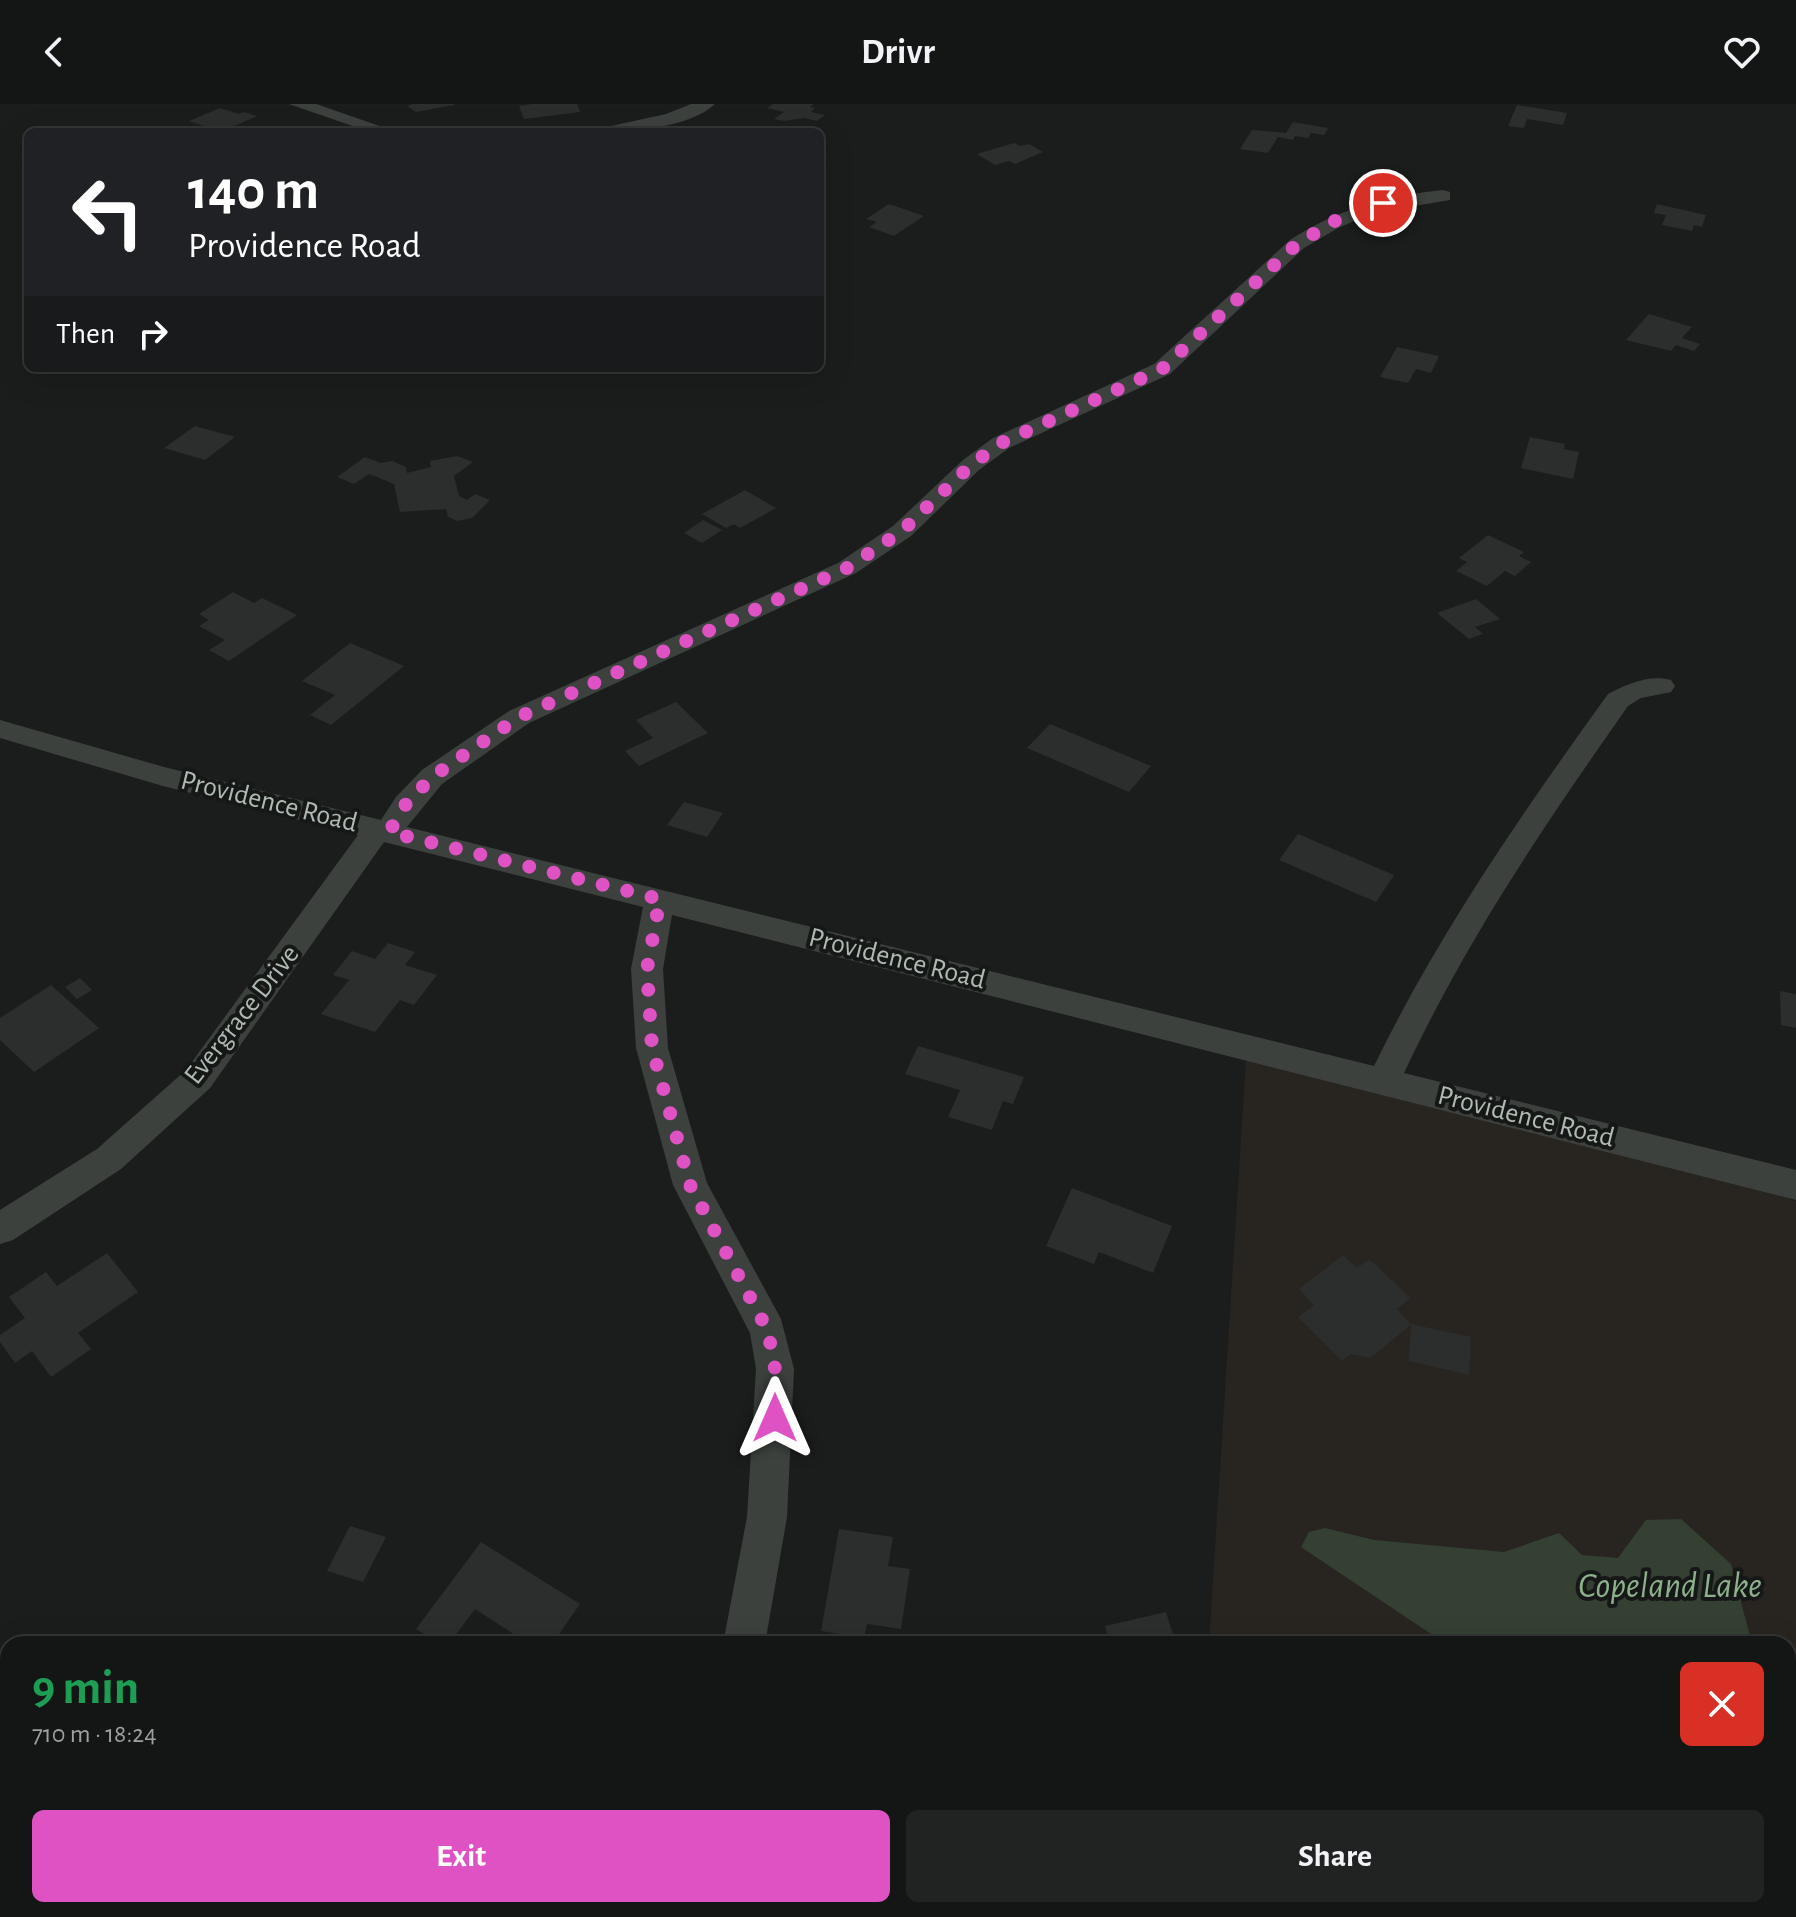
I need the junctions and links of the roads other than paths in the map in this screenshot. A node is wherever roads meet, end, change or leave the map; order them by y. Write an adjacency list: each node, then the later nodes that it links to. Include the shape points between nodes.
1 (706, 104): 4 (street)
2 (308, 105): 3 (street)
3 (376, 128)
4 (626, 128)
5 (1443, 196): 8 (street, Evergrace Drive, via 1383,203 1320,228 1162,369 1001,443 902,531 847,568 519,717 432,777)
6 (1662, 686): 10 (street, via 1618,700 1545,802 1477,904)
7 (0, 729): 8 (street, Providence Road)
8 (383, 831): 9 (street, Providence Road); 12 (street, Evergrace Drive, via 198,1079 109,1159)
9 (660, 899): 10 (street, Providence Road); 13 (street, via 647,969 652,1048 690,1185 768,1331 775,1369 767,1517)
10 (1383, 1082): 11 (street, Providence Road)
11 (1796, 1185)
12 (2, 1222)
13 (745, 1636)

